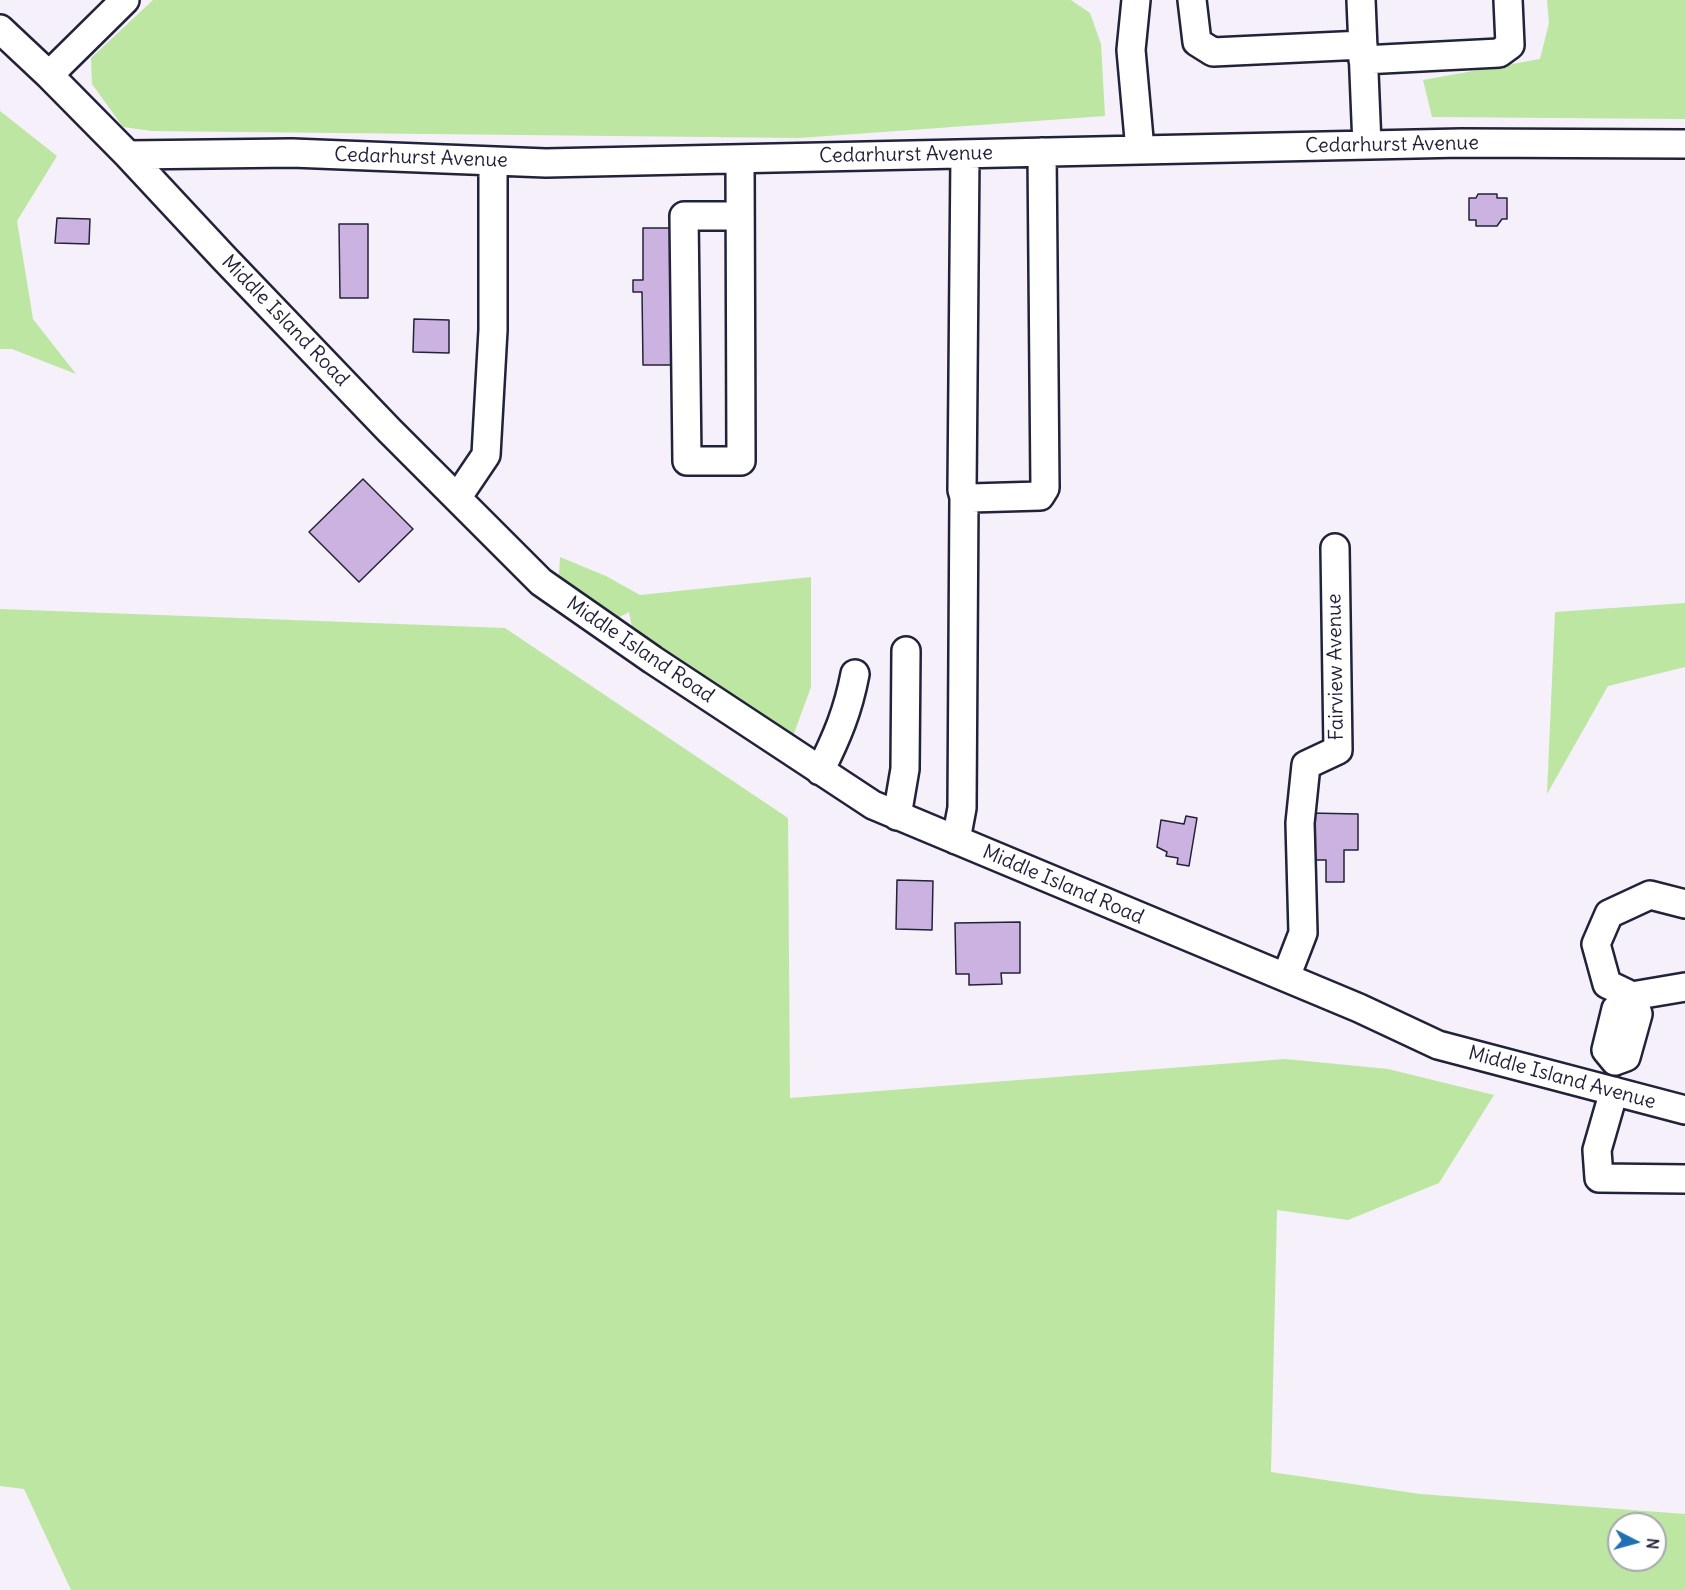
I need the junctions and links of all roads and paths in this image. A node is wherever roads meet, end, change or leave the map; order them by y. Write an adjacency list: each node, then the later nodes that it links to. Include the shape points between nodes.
1 (125, 0): 8 (street)
2 (1136, 0): 11 (street, via 1131,50)
3 (1192, 0): 7 (street, via 1197,42 1213,52)
4 (1361, 0): 7 (street)
5 (1508, 0): 7 (street, via 1510,45 1499,53)
6 (0, 29): 8 (street, Middle Island Road)
7 (1363, 53): 10 (street)
8 (49, 75): 14 (street, Middle Island Road)
9 (1685, 144): 10 (street, Cedarhurst Avenue)
10 (1367, 145): 11 (street, Cedarhurst Avenue)
11 (1140, 150): 12 (street, Cedarhurst Avenue)
12 (1042, 152): 13 (street, Cedarhurst Avenue); 18 (street, via 1045,488 1040,496)
13 (964, 154): 15 (street, Cedarhurst Avenue); 18 (street)
14 (128, 155): 16 (street, Cedarhurst Avenue, via 292,153); 19 (street, Middle Island Road)
15 (740, 159): 16 (street, Cedarhurst Avenue); 17 (street)
16 (493, 161): 19 (street, via 493,330 486,455)
17 (740, 216): 17 (street, via 741,460 687,461 684,216)
18 (964, 497): 25 (street, via 962,798)
19 (457, 498): 23 (street, Middle Island Road, via 541,582)
20 (1335, 548): 27 (street, Fairview Avenue, via 1338,750 1306,765 1300,823 1303,933)
21 (906, 651): 24 (street, via 905,769)
22 (855, 674): 23 (street, via 849,705)
23 (820, 771): 24 (street, Middle Island Road, via 873,806)
24 (897, 816): 25 (street, Middle Island Road)
25 (956, 840): 27 (street, Middle Island Road)
26 (1685, 904): 29 (street, via 1650,896 1609,914 1596,944 1607,984)
27 (1286, 977): 30 (street, Middle Island Road)
28 (1685, 987): 29 (street)
29 (1632, 996): 31 (street, via 1616,1009 1606,1050 1615,1061)
30 (1438, 1046): 31 (street, Middle Island Avenue)
31 (1611, 1091): 32 (street, Middle Island Avenue); 33 (street, via 1597,1150 1599,1178)
32 (1685, 1110)
33 (1685, 1179)

